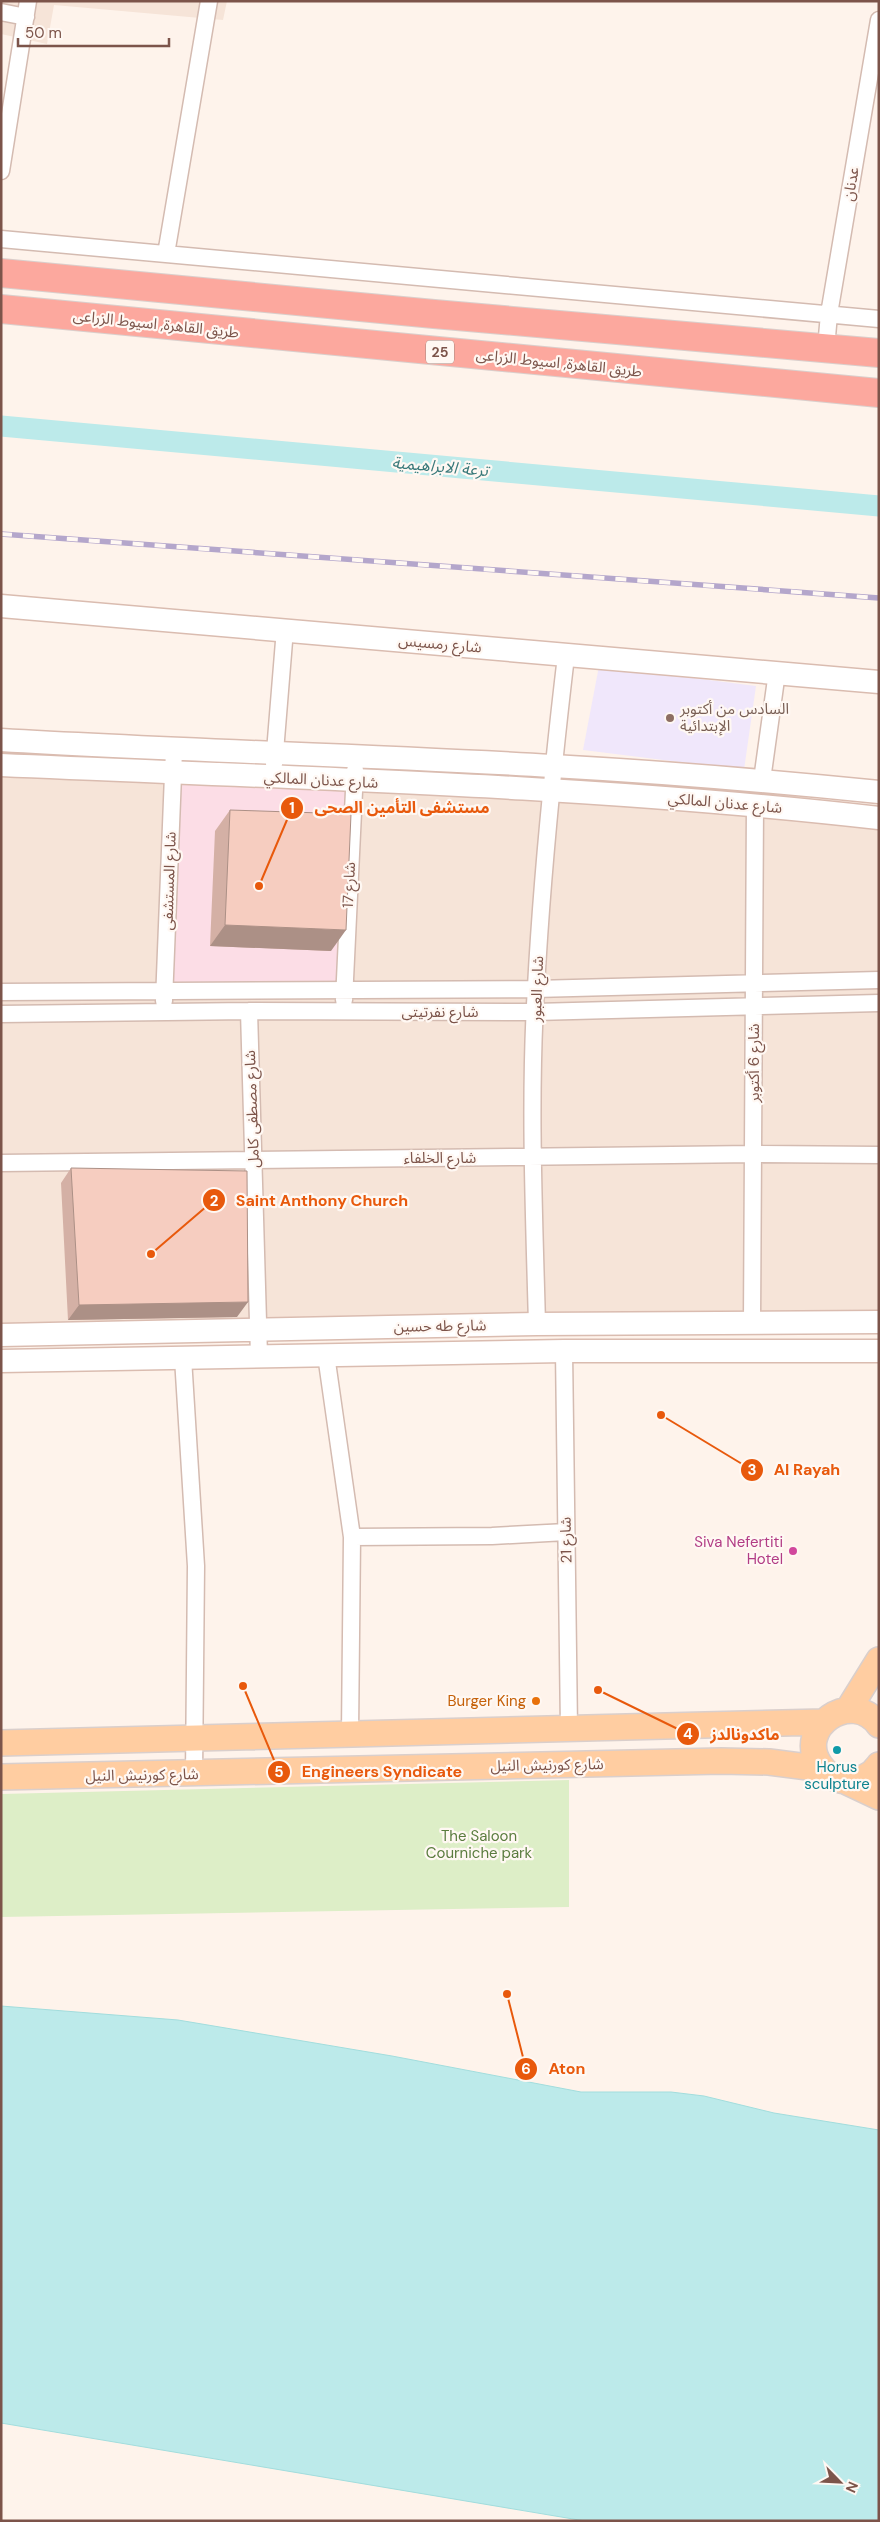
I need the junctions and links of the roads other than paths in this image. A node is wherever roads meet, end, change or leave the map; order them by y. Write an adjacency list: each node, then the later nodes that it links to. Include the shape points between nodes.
1 (209, 1): 7 (street)
2 (27, 9): 3 (street); 5 (street)
3 (1, 12)
4 (879, 20): 10 (street, عدنان)
5 (1, 171)
6 (1, 239): 7 (street)
7 (166, 254): 10 (street)
8 (1, 273): 12 (highway)
9 (1, 309): 14 (highway, طريق القاهرة, اسيوط الزراعى / 25)
10 (829, 314): 11 (street); 12 (street, عدنان)
11 (879, 319)
12 (815, 347): 13 (highway); 14 (highway)
13 (879, 353)
14 (800, 387): 15 (highway, طريق القاهرة, اسيوط الزراعى / 25)
15 (879, 393)
16 (1, 606): 17 (main road, شارع رمسيس)
17 (286, 629): 18 (main road, شارع رمسيس); 23 (street)
18 (566, 656): 19 (main road, شارع رمسيس); 26 (street, شارع العبور)
19 (777, 672): 20 (main road, شارع رمسيس); 29 (street)
20 (879, 682)
21 (1, 740): 22 (main road, شارع عدنان المالكي)
22 (174, 750): 23 (main road, شارع عدنان المالكي); 27 (street, شارع المستشفى)
23 (275, 754): 24 (main road, شارع عدنان المالكي); 28 (street)
24 (356, 757): 26 (main road, شارع عدنان المالكي); 30 (street, شارع 17)
25 (1, 765): 27 (main road, شارع عدنان المالكي)
26 (553, 766): 29 (main road, شارع عدنان المالكي); 31 (street, شارع العبور)
27 (174, 773): 28 (main road, شارع عدنان المالكي); 39 (street, شارع المستشفى)
28 (274, 777): 30 (main road, شارع عدنان المالكي)
29 (762, 780): 32 (main road, شارع عدنان المالكي)
30 (355, 781): 31 (main road, شارع عدنان المالكي); 38 (street, شارع 17)
31 (550, 790): 33 (main road, شارع عدنان المالكي); 37 (street, شارع العبور)
32 (879, 792)
33 (755, 804): 34 (main road, شارع عدنان المالكي); 36 (street, شارع 6 أكتوبر)
34 (879, 818)
35 (879, 980): 36 (street, شارع نفرتيتى)
36 (754, 983): 37 (street, شارع نفرتيتى); 42 (street, شارع 6 أكتوبر)
37 (536, 989): 38 (street, شارع نفرتيتى); 46 (street, شارع العبور)
38 (344, 990): 39 (street, شارع نفرتيتى); 45 (street, شارع 17)
39 (164, 991): 40 (street, شارع نفرتيتى); 44 (street, شارع المستشفى)
40 (1, 992)
41 (879, 1003): 42 (street, شارع نفرتيتى)
42 (754, 1005): 46 (street, شارع نفرتيتى); 48 (street, شارع 6 أكتوبر)
43 (249, 1011): 44 (street, شارع نفرتيتى); 45 (street, شارع نفرتيتى); 51 (street, شارع مصطفى كامل)
44 (163, 1012): 47 (street, شارع نفرتيتى)
45 (343, 1012): 46 (street, شارع نفرتيتى)
46 (535, 1012): 50 (street, شارع العبور)
47 (1, 1014)
48 (754, 1154): 49 (street, شارع الخلفاء); 50 (street, شارع الخلفاء); 53 (street, شارع 6 أكتوبر)
49 (879, 1155)
50 (533, 1157): 51 (street, شارع الخلفاء); 55 (street, شارع العبور)
51 (253, 1159): 52 (street, شارع الخلفاء); 56 (street, شارع مصطفى كامل)
52 (1, 1163)
53 (752, 1322): 54 (main road, شارع طه حسين); 55 (main road, شارع طه حسين)
54 (879, 1322)
55 (537, 1324): 56 (main road, شارع طه حسين)
56 (258, 1329): 57 (main road, شارع طه حسين); 61 (street, شارع مصطفى كامل)
57 (1, 1334)
58 (879, 1351): 59 (main road, شارع طه حسين)
59 (564, 1352): 60 (main road, شارع طه حسين); 64 (street, شارع 21)
60 (326, 1355): 61 (main road, شارع طه حسين); 65 (street)
61 (259, 1356): 62 (main road, شارع طه حسين)
62 (183, 1358): 63 (main road, شارع طه حسين); 72 (street, via 196,1566)
63 (1, 1361)
64 (566, 1532): 65 (street); 70 (street, شارع 21)
65 (352, 1537): 71 (street)
66 (879, 1660): 67 (main road)
67 (848, 1710): 68 (main road, via 839,1711); 69 (main road, via 862,1712)
68 (823, 1722): 70 (main road); 76 (main road, via 814,1746 818,1762)
69 (878, 1723)
70 (569, 1729): 71 (main road)
71 (350, 1733): 72 (main road)
72 (194, 1738): 73 (main road); 75 (street)
73 (1, 1743)
74 (879, 1765): 76 (main road, via 861,1779)
75 (194, 1774): 76 (main road, شارع كورنيش النيل, via 721,1761 769,1762); 77 (main road, شارع كورنيش النيل)
76 (833, 1775): 78 (main road, شارع كورنيش النيل)
77 (1, 1778)
78 (879, 1797)

